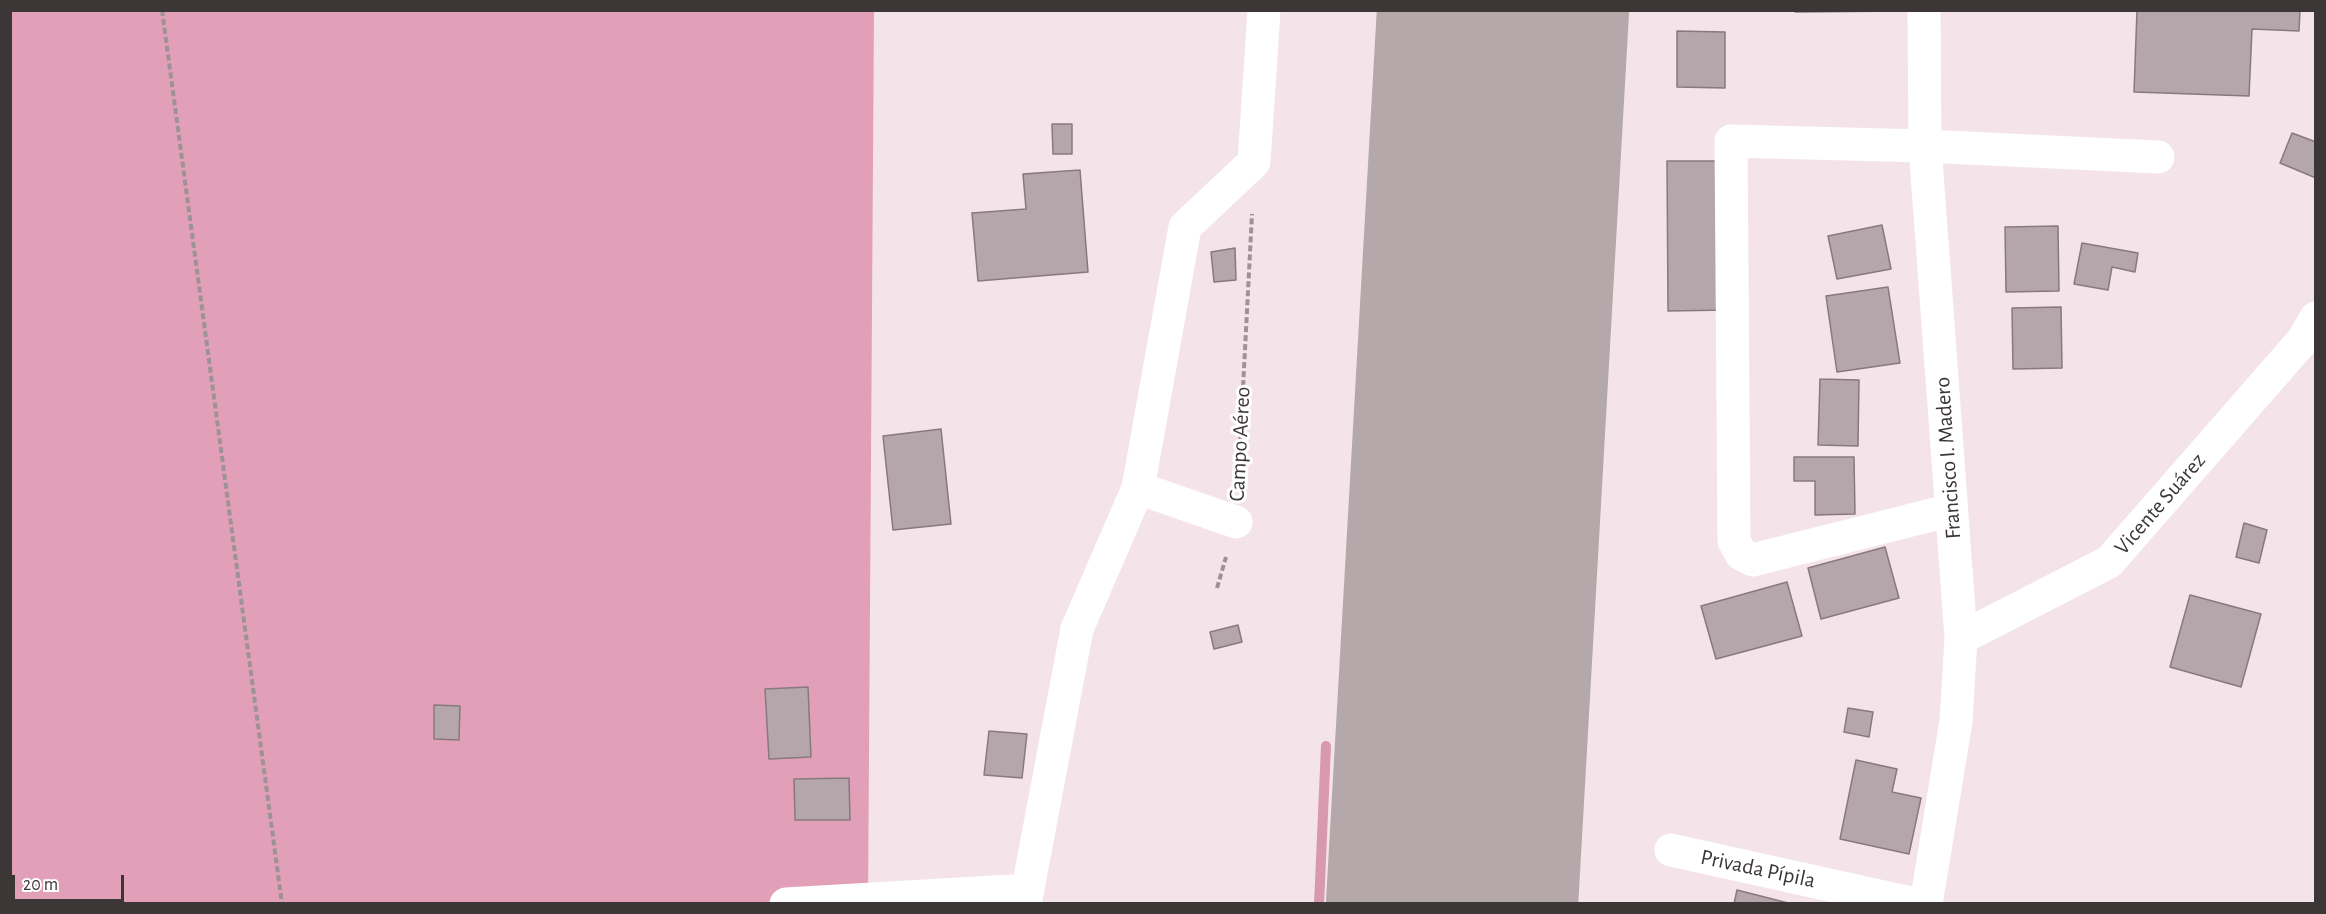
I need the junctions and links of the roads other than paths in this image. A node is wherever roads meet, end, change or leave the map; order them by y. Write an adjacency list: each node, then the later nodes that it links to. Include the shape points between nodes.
1 (1264, 10): 6 (street, via 1254,162 1185,227)
2 (1924, 10): 3 (street, Francisco I. Madero)
3 (1925, 146): 4 (street); 7 (street, Francisco I. Madero); 7 (street, via 1731,141 1734,541 1741,554 1753,560)
4 (2158, 157)
5 (2311, 334): 9 (street, Vicente Suárez, via 2109,562)
6 (1138, 488): 8 (street, Campo Aéreo); 11 (street, via 1077,629)
7 (1951, 510): 9 (street, Francisco I. Madero)
8 (1236, 522)
9 (1961, 638): 14 (street, Francisco I. Madero, via 1956,721)
10 (1671, 850): 13 (street, Privada Pípila)
11 (1026, 896): 12 (street)
12 (786, 903)
13 (1916, 903)
14 (1926, 903)

